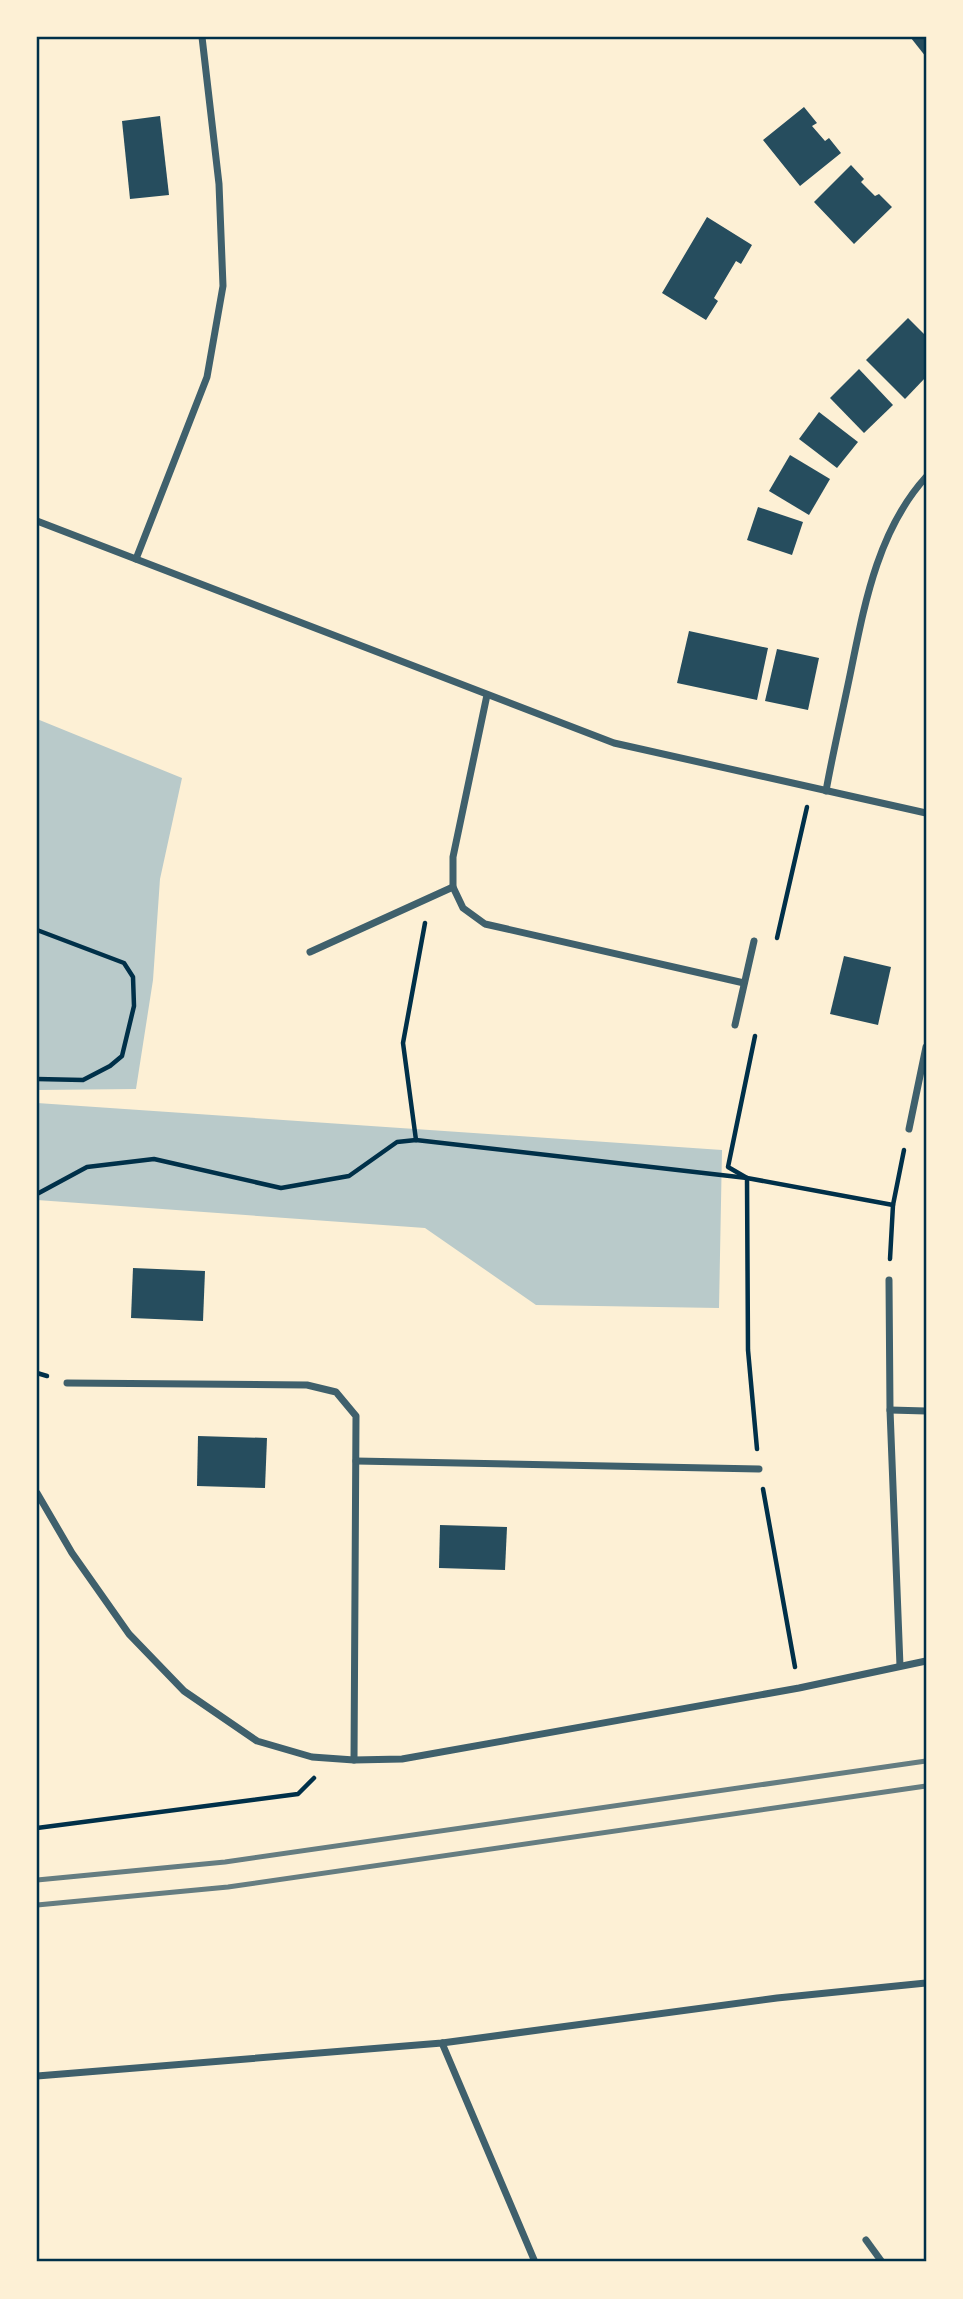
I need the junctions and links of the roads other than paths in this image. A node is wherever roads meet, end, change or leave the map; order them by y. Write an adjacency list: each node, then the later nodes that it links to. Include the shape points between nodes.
1 (202, 37): 4 (street, via 219,184 223,286 207,377)
2 (926, 477): 6 (street, via 889,534 867,592)
3 (37, 522): 4 (street)
4 (136, 559): 5 (street)
5 (487, 695): 6 (street, via 614,743); 8 (street, via 453,857)
6 (826, 791): 7 (street)
7 (926, 813)
8 (453, 887): 10 (street); 11 (street, via 463,908 485,924)
9 (754, 941): 11 (street)
10 (310, 952)
11 (744, 983): 12 (street)
12 (735, 1026)
13 (926, 1046): 14 (street)
14 (909, 1129)
15 (889, 1280): 17 (street)
16 (67, 1383): 19 (street, via 306,1385 336,1392 356,1416)
17 (890, 1410): 18 (street); 23 (street)
18 (926, 1411)
19 (356, 1461): 20 (street); 24 (street)
20 (759, 1469)
21 (37, 1493): 24 (street, via 129,1634 184,1691 257,1741 312,1757)
22 (926, 1661): 23 (street)
23 (900, 1666): 24 (street, via 402,1759)
24 (354, 1760)
25 (926, 1983): 26 (street)
26 (442, 2043): 27 (street); 29 (street)
27 (37, 2076)
28 (866, 2240): 30 (street)
29 (535, 2262)
30 (882, 2262)

